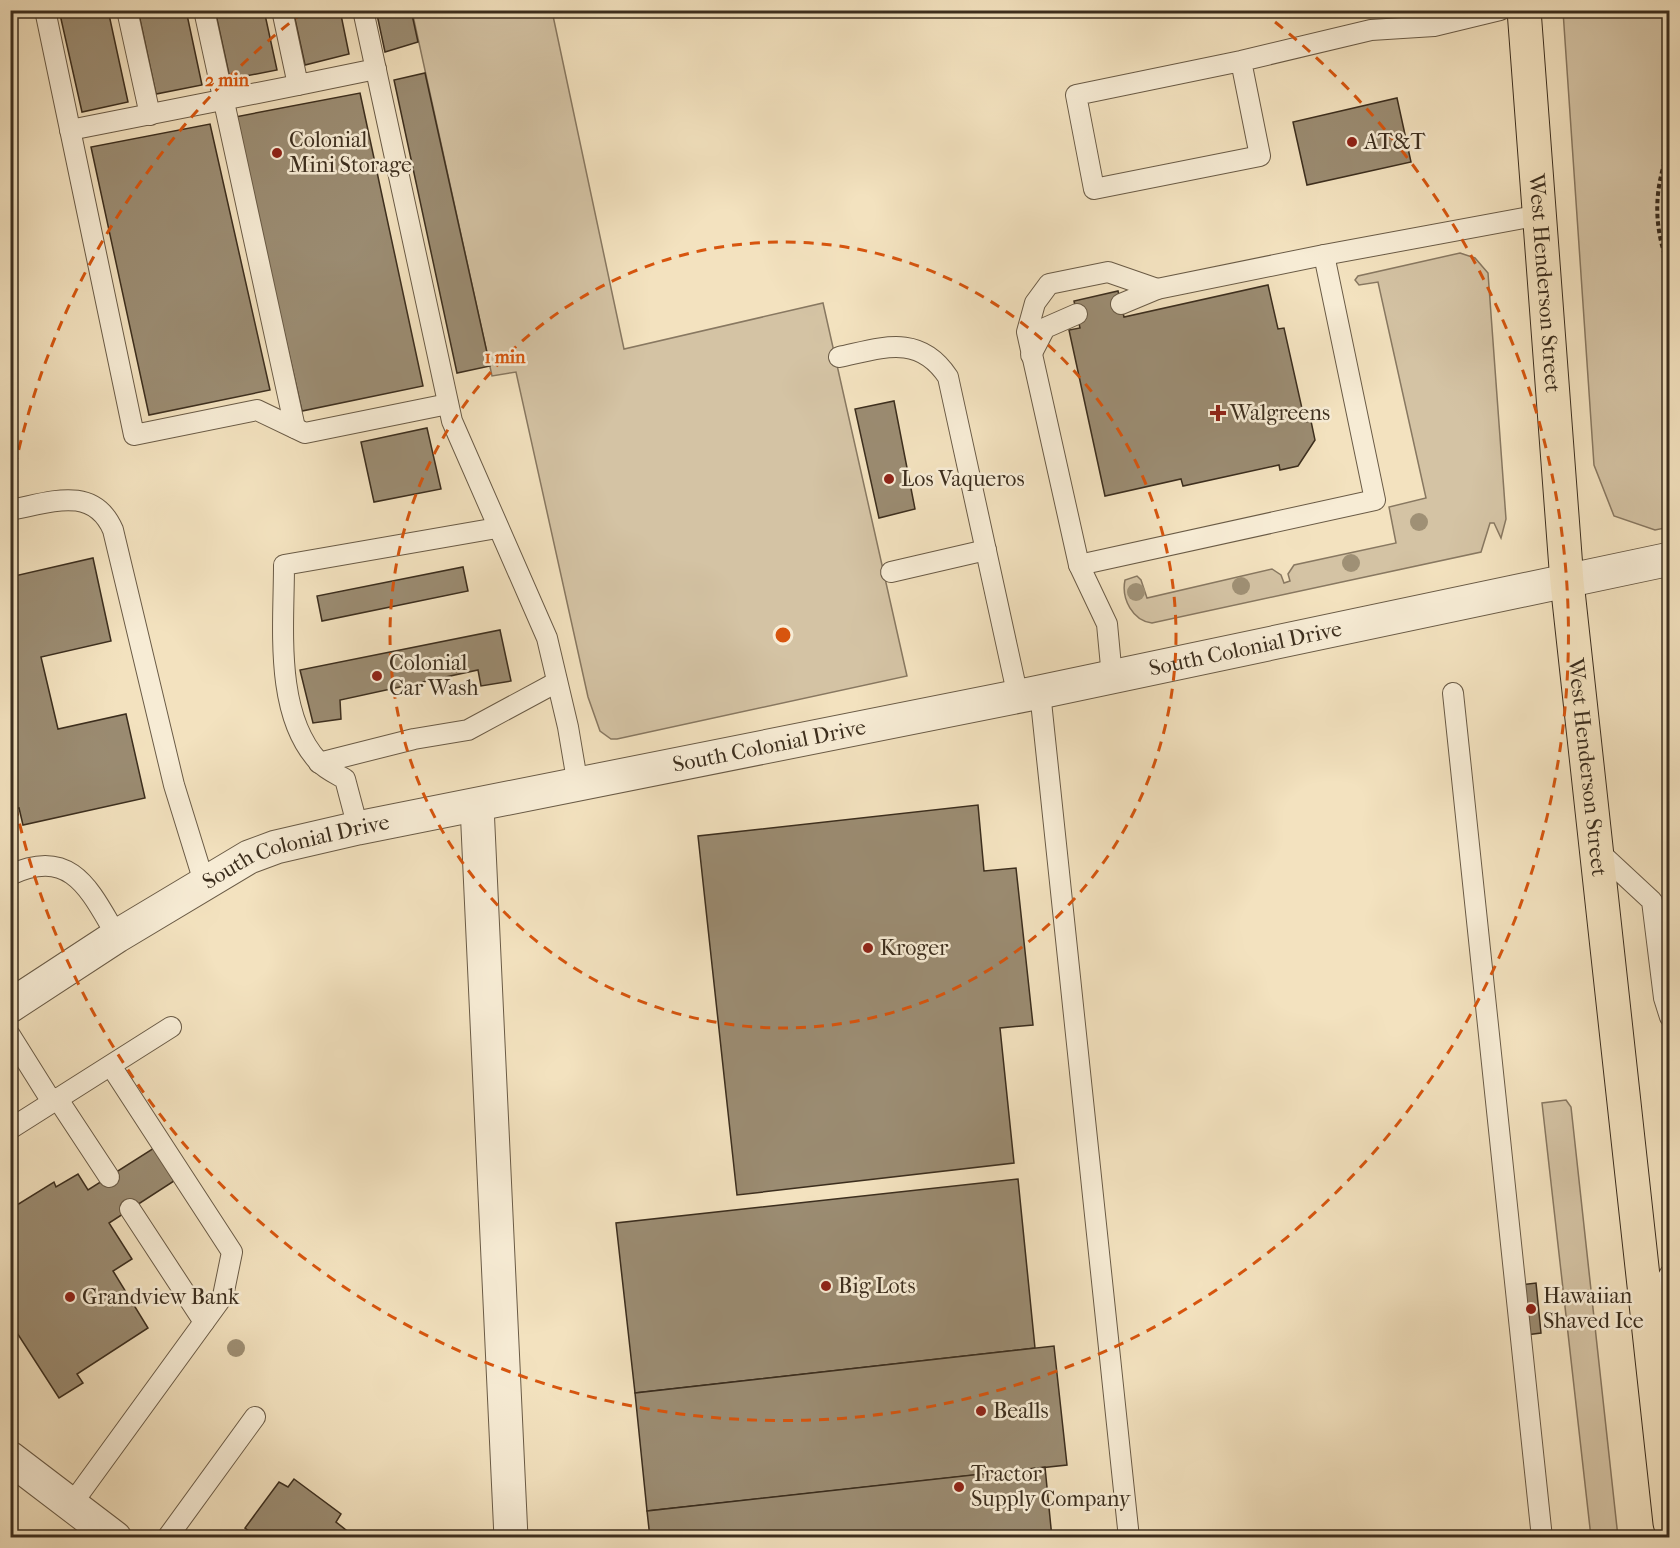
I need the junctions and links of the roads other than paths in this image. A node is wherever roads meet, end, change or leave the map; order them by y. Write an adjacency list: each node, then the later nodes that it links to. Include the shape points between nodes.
1 (45, 10): 13 (lane)
2 (127, 10): 12 (lane)
3 (204, 10): 11 (lane)
4 (282, 10): 10 (lane)
5 (363, 10): 9 (lane)
6 (1500, 10): 8 (lane, via 1434,26 1371,30)
7 (1524, 10): 14 (main road, West Henderson Street)
8 (1241, 61): 8 (lane, via 1076,95 1094,189 1260,156)
9 (375, 69): 10 (lane); 21 (lane)
10 (298, 85): 11 (lane)
11 (223, 100): 12 (lane); 22 (lane)
12 (150, 115): 13 (lane)
13 (70, 130): 22 (lane, via 134,435 256,410)
14 (1540, 215): 15 (lane); 29 (main road, West Henderson Street)
15 (1324, 255): 16 (lane); 27 (lane, via 1375,500)
16 (1157, 289): 17 (lane); 19 (lane, via 1108,272 1049,284 1035,303 1027,332)
17 (1121, 304)
18 (1077, 314): 19 (lane, via 1045,328)
19 (1031, 355): 27 (lane)
20 (839, 357): 25 (lane, via 890,346 909,347 927,353 939,363 948,376 954,399)
21 (448, 404): 22 (lane, via 304,433); 24 (lane)
22 (295, 428)
23 (10, 510): 40 (lane, via 75,500 100,509 108,517 174,785)
24 (497, 528): 31 (lane, via 547,638); 34 (lane, via 284,565 285,682 301,737)
25 (986, 550): 28 (lane); 33 (lane)
26 (1670, 559): 29 (street, South Colonial Drive)
27 (1079, 565): 30 (lane, via 1107,624)
28 (891, 572)
29 (1567, 582): 30 (street, South Colonial Drive); 38 (main road, West Henderson Street)
30 (1112, 677): 33 (street, South Colonial Drive)
31 (557, 682): 34 (lane, via 468,730); 35 (lane)
32 (1453, 693): 62 (lane)
33 (1029, 694): 35 (street, South Colonial Drive); 61 (lane)
34 (319, 763): 37 (lane, via 345,779)
35 (578, 786): 36 (street, South Colonial Drive)
36 (477, 806): 37 (street, South Colonial Drive); 60 (street)
37 (358, 828): 40 (street, South Colonial Drive, via 276,847)
38 (1596, 849): 43 (lane, via 1652,901 1664,998); 52 (main road, West Henderson Street)
39 (10, 875): 41 (lane, via 40,865 73,874 88,888)
40 (204, 882): 41 (street, South Colonial Drive)
41 (117, 936): 42 (street, South Colonial Drive)
42 (10, 1006)
43 (1670, 1017)
44 (171, 1028): 46 (lane)
45 (10, 1035): 47 (lane)
46 (111, 1066): 47 (lane); 53 (lane, via 232,1252 223,1296)
47 (54, 1100): 48 (lane); 49 (lane)
48 (10, 1129)
49 (109, 1177)
50 (130, 1209): 53 (lane)
51 (1670, 1274): 52 (lane)
52 (1647, 1313): 57 (main road, West Henderson Street)
53 (204, 1322): 56 (lane)
54 (255, 1418): 59 (lane)
55 (10, 1458): 56 (street)
56 (71, 1505): 58 (street)
57 (1669, 1517)
58 (115, 1538)
59 (167, 1538)
60 (511, 1538)
61 (1129, 1538)
62 (1542, 1538)

